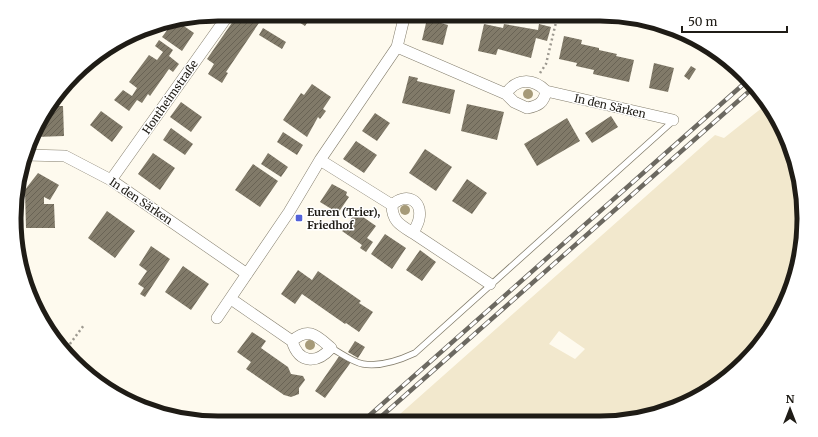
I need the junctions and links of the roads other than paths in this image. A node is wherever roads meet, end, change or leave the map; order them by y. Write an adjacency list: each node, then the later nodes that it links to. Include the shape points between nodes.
1 (224, 21): 9 (street, Hontheimstraße)
2 (403, 21): 3 (street)
3 (397, 47): 5 (street); 8 (street)
4 (546, 91): 5 (street, In den Särken, via 540,85 521,82 510,88); 5 (street, via 545,100 527,108 514,102); 6 (street, In den Särken)
5 (506, 94)
6 (673, 120): 13 (lane)
7 (31, 155): 9 (street, In den Särken, via 65,156)
8 (320, 160): 10 (street); 12 (street)
9 (111, 180): 12 (street, In den Särken)
10 (392, 205): 11 (street, via 393,217 398,224); 11 (street, via 404,197 418,205 419,218)
11 (413, 233): 13 (street)
12 (247, 274): 14 (street)
13 (490, 284): 17 (lane, via 433,337 415,352 399,360 362,364)
14 (231, 299): 15 (street); 16 (street)
15 (217, 318)
16 (292, 341): 17 (street, via 308,332); 17 (street, via 294,349 303,357 313,360 324,356)
17 (332, 348)

